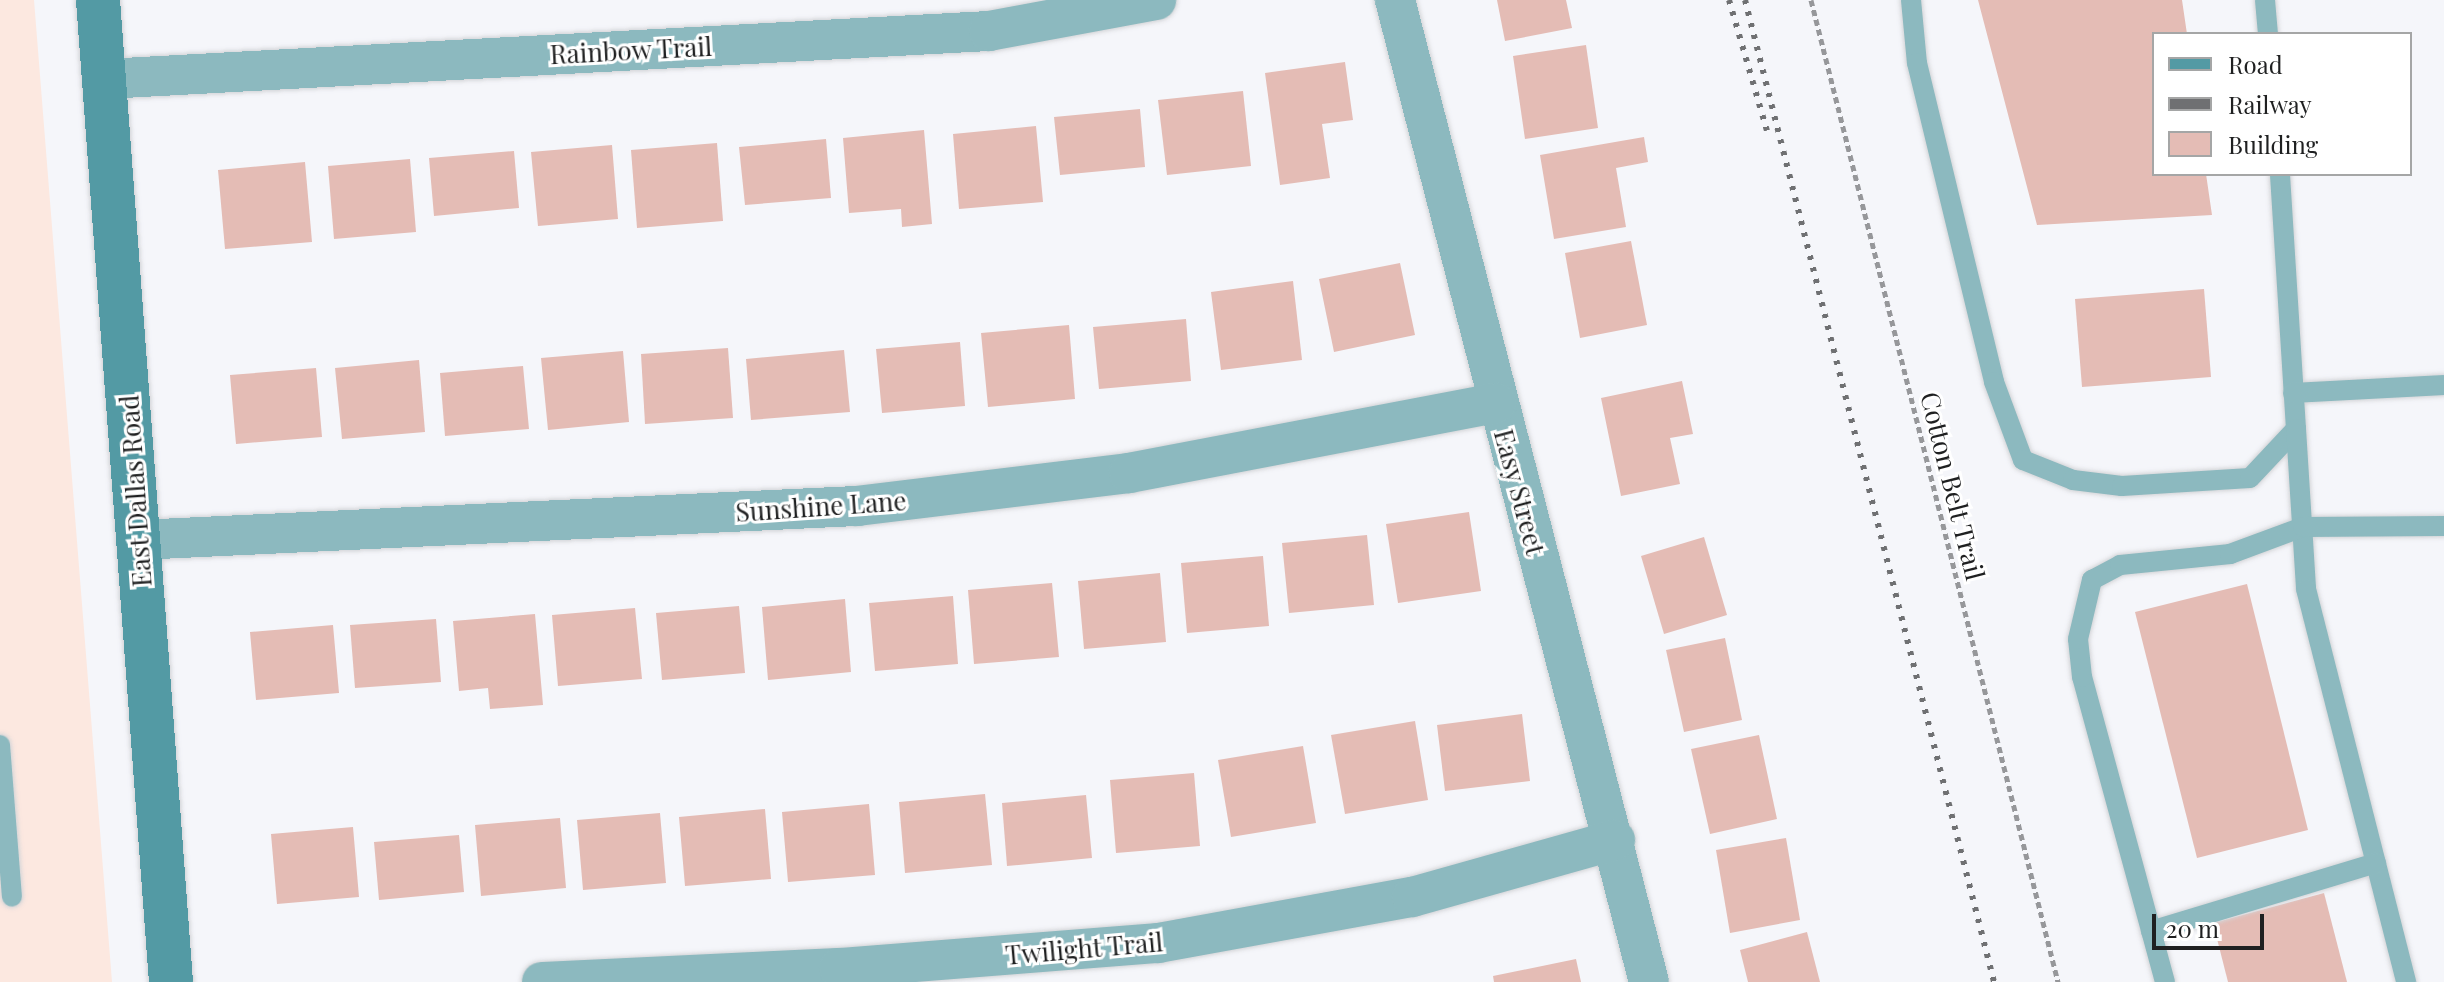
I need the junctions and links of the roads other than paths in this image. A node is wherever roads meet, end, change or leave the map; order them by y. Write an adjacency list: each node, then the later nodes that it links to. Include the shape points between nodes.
1 (98, 0): 7 (main road, East Dallas Road)
2 (1156, 0): 7 (street, Rainbow Trail, via 989,31)
3 (1395, 0): 11 (street, Easy Street)
4 (1911, 0): 12 (lane, via 1917,63 1994,382 2023,460 2073,480 2122,486 2250,478)
5 (2265, 0): 6 (lane)
6 (2268, 32)
7 (105, 79): 15 (main road, East Dallas Road)
8 (2280, 176): 10 (lane)
9 (2444, 385): 10 (lane)
10 (2293, 393): 12 (lane)
11 (1496, 403): 15 (street, Sunshine Lane, via 1129,473 857,506); 17 (street, Easy Street)
12 (2296, 429): 14 (lane)
13 (2444, 526): 14 (lane)
14 (2303, 527): 18 (lane, via 2306,589); 20 (lane, via 2230,554 2120,565 2092,580 2078,639 2082,677)
15 (138, 540): 21 (main road, East Dallas Road)
16 (0, 745): 19 (lane)
17 (1615, 840): 22 (street, Twilight Trail, via 1412,897 1158,943 839,968); 23 (street, Easy Street)
18 (2376, 863): 20 (lane); 25 (lane)
19 (12, 897)
20 (2151, 931): 24 (lane)
21 (171, 982)
22 (542, 982)
23 (1649, 982)
24 (2165, 982)
25 (2406, 982)

